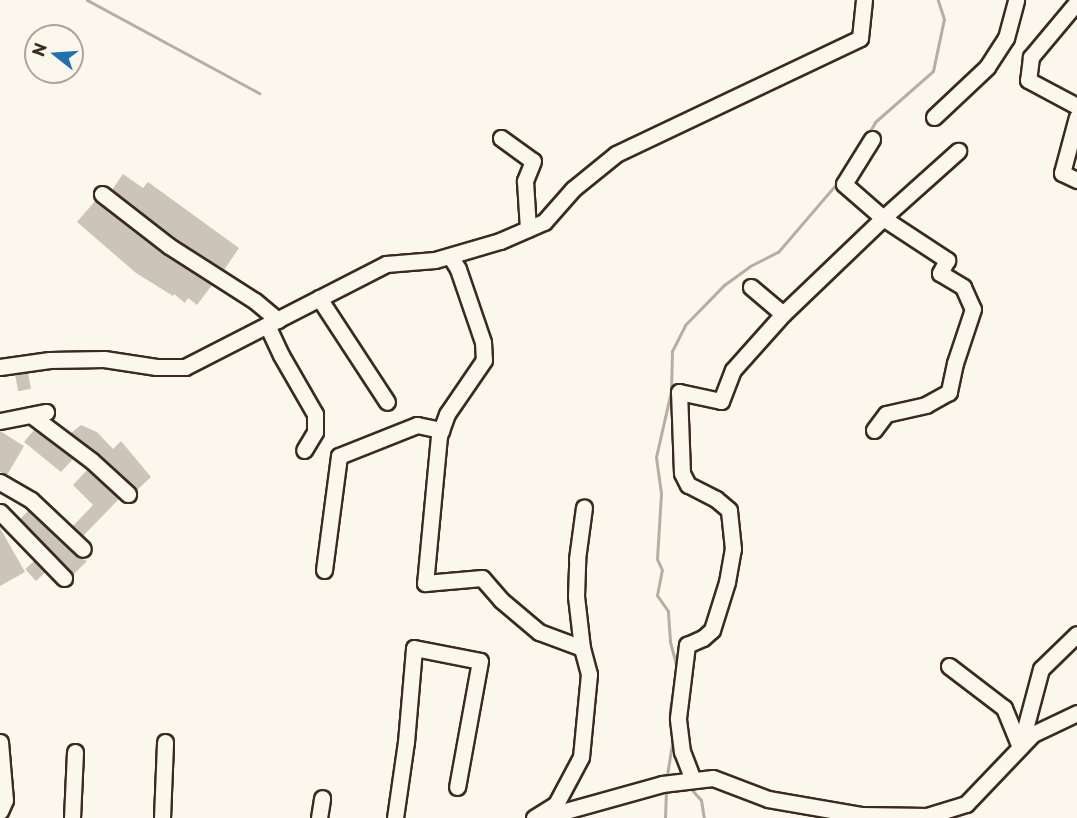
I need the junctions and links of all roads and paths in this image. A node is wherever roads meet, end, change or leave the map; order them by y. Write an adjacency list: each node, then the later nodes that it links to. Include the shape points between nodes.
1 (864, 0): 13 (street, via 860,38 616,154 573,189 544,222)
2 (1016, 0): 5 (street, via 1006,38 987,67)
3 (1077, 2): 4 (street, via 1031,57 1028,80)
4 (1077, 106)
5 (934, 117)
6 (1077, 117): 10 (street, via 1062,173)
7 (501, 138): 13 (street, via 533,161 525,181)
8 (872, 139): 12 (street, via 844,184)
9 (958, 152): 12 (street)
10 (1077, 180)
11 (102, 194): 18 (street, via 169,246 255,301)
12 (882, 218): 17 (street); 23 (street, via 947,260 940,273 963,287 973,309 949,392 926,405 886,414)
13 (528, 229): 14 (street)
14 (450, 256): 16 (street, via 386,264); 22 (street, via 483,342 484,360 447,414)
15 (751, 287): 17 (street)
16 (319, 298): 18 (street); 20 (street)
17 (783, 314): 40 (street, via 733,370 721,401 679,392 682,473 688,485 729,510 733,549 712,630 687,645 678,718 682,753)
18 (272, 323): 19 (street, via 185,367 104,359 50,360); 24 (street, via 280,355 315,414 315,432)
19 (0, 368)
20 (387, 402)
21 (0, 421): 26 (street, via 38,413)
22 (441, 430): 30 (street, via 417,425 339,456); 33 (street, via 425,583 482,578 539,632)
23 (874, 430)
24 (304, 450)
25 (1, 484): 29 (street, via 31,500)
26 (128, 494)
27 (584, 507): 33 (street, via 576,596)
28 (0, 512): 31 (street)
29 (83, 549)
30 (324, 570)
31 (63, 578)
32 (1077, 634): 38 (street, via 1041,669)
33 (582, 648): 49 (street, via 589,674 581,757 556,804)
34 (949, 666): 38 (street, via 1004,708)
35 (1077, 713): 38 (street, via 1033,734)
36 (0, 742): 43 (street, via 5,800)
37 (165, 742): 46 (street)
38 (1020, 747): 44 (street, via 966,804)
39 (75, 752): 45 (street)
40 (693, 780): 44 (street, via 713,778 768,799 861,815); 50 (street, via 662,784)
41 (457, 787): 48 (street, via 480,661 414,648)
42 (322, 798): 47 (street)
43 (0, 811)
44 (931, 816)
45 (72, 818)
46 (162, 818)
47 (319, 818)
48 (395, 818)
49 (534, 818)
50 (542, 818)

